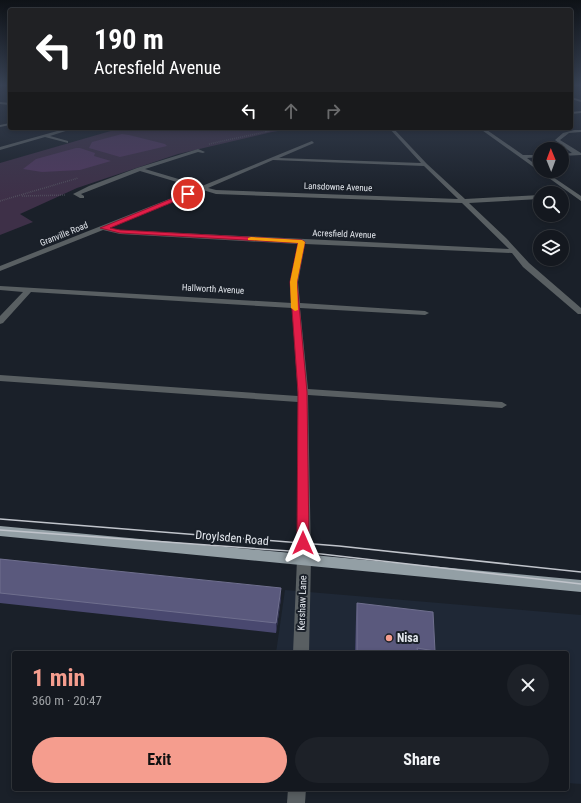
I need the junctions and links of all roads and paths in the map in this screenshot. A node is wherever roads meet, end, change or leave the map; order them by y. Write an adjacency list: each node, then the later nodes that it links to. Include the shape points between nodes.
1 (66, 130): 5 (street)
2 (393, 130): 15 (street)
3 (484, 130): 13 (street)
4 (581, 131): 10 (street, via 568,132 556,140)
5 (45, 136): 6 (street); 8 (street)
6 (66, 142)
7 (312, 142): 14 (street, Granville Road)
8 (0, 149)
9 (203, 152): 17 (street, via 198,150)
10 (579, 154): 11 (street)
11 (569, 155)
12 (533, 156): 13 (street)
13 (522, 157): 16 (street)
14 (273, 158): 15 (street); 19 (street, Granville Road)
15 (425, 165): 25 (street)
16 (533, 165)
17 (139, 169): 19 (street, Lansdowne Avenue); 20 (street)
18 (552, 178): 24 (street)
19 (202, 188): 25 (street, Lansdowne Avenue, via 216,192); 26 (street, Granville Road)
20 (76, 194): 21 (path); 22 (street)
21 (16, 197)
22 (82, 197)
23 (533, 197): 25 (street, Lansdowne Avenue)
24 (578, 197)
25 (465, 201): 28 (street)
26 (103, 228): 27 (street, Acresfield Avenue, via 120,232); 29 (street, Granville Road)
27 (302, 242): 28 (street, Acresfield Avenue); 32 (street, Kershaw Lane, via 294,282)
28 (513, 250): 34 (street, via 526,265)
29 (0, 269)
30 (0, 288): 31 (street, Hallworth Avenue)
31 (30, 289): 32 (street, Hallworth Avenue); 35 (street)
32 (295, 304): 33 (street, Hallworth Avenue); 37 (street, Kershaw Lane)
33 (425, 312)
34 (581, 312)
35 (0, 321)
36 (0, 378): 37 (street)
37 (303, 396): 38 (street); 40 (street, Kershaw Lane)
38 (502, 405)
39 (0, 531): 40 (main road, Droylsden Road)
40 (304, 559): 41 (main road, Droylsden Road); 42 (street, Kershaw Lane)
41 (581, 586)
42 (301, 651)
43 (297, 791): 44 (street)
44 (296, 803)

